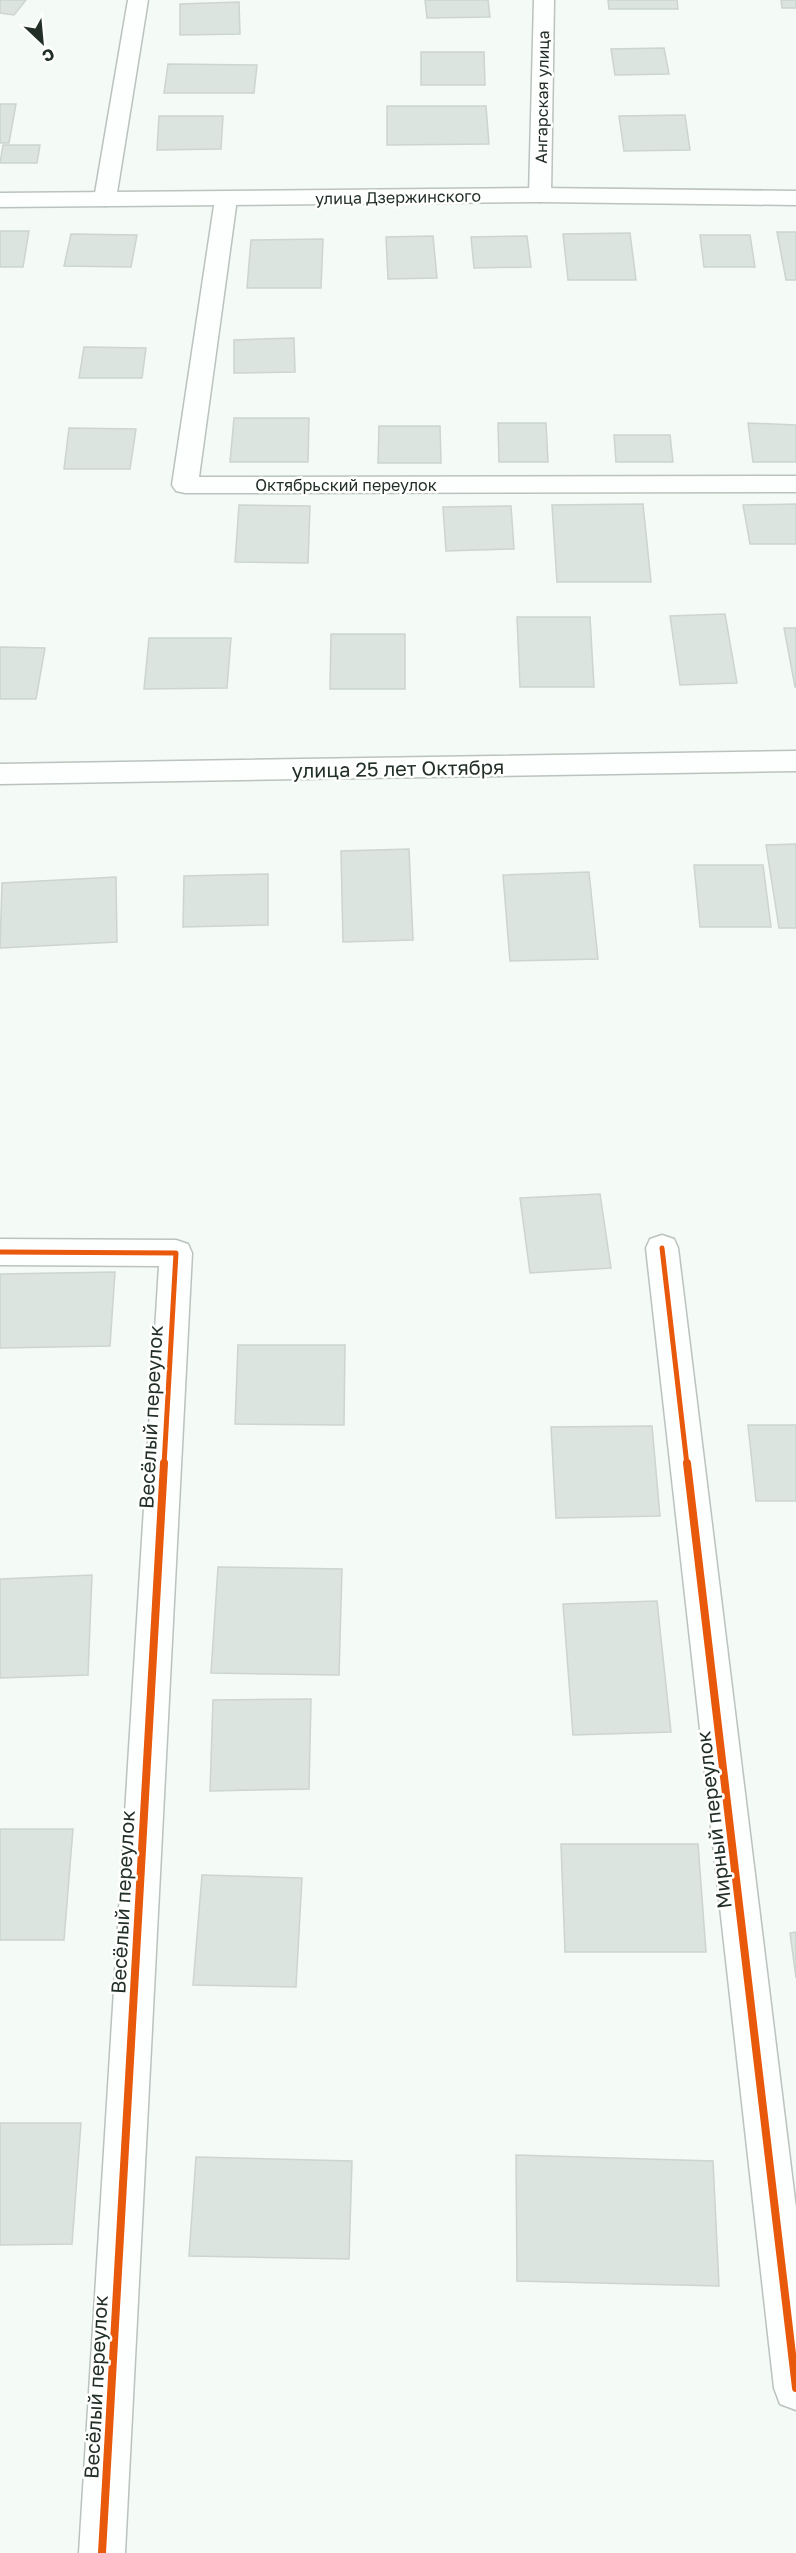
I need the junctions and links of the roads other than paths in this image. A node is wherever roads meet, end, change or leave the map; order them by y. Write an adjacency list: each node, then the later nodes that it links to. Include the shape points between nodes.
1 (138, 0): 5 (street)
2 (544, 0): 3 (street, Ангарская улица)
3 (540, 195): 4 (street, улица Дзержинского); 6 (street, улица Дзержинского)
4 (796, 198)
5 (105, 199): 6 (street, улица Дзержинского); 7 (street, улица Дзержинского)
6 (226, 199): 8 (street, Октябрьский переулок, via 185,485)
7 (0, 200)
8 (796, 484)
9 (796, 762): 10 (street, улица 25 лет Октября)
10 (0, 774)
11 (662, 1248): 13 (street, Мирный переулок)
12 (0, 1252): 14 (street, Весёлый переулок, via 176,1253)
13 (796, 2388)
14 (102, 2553)

